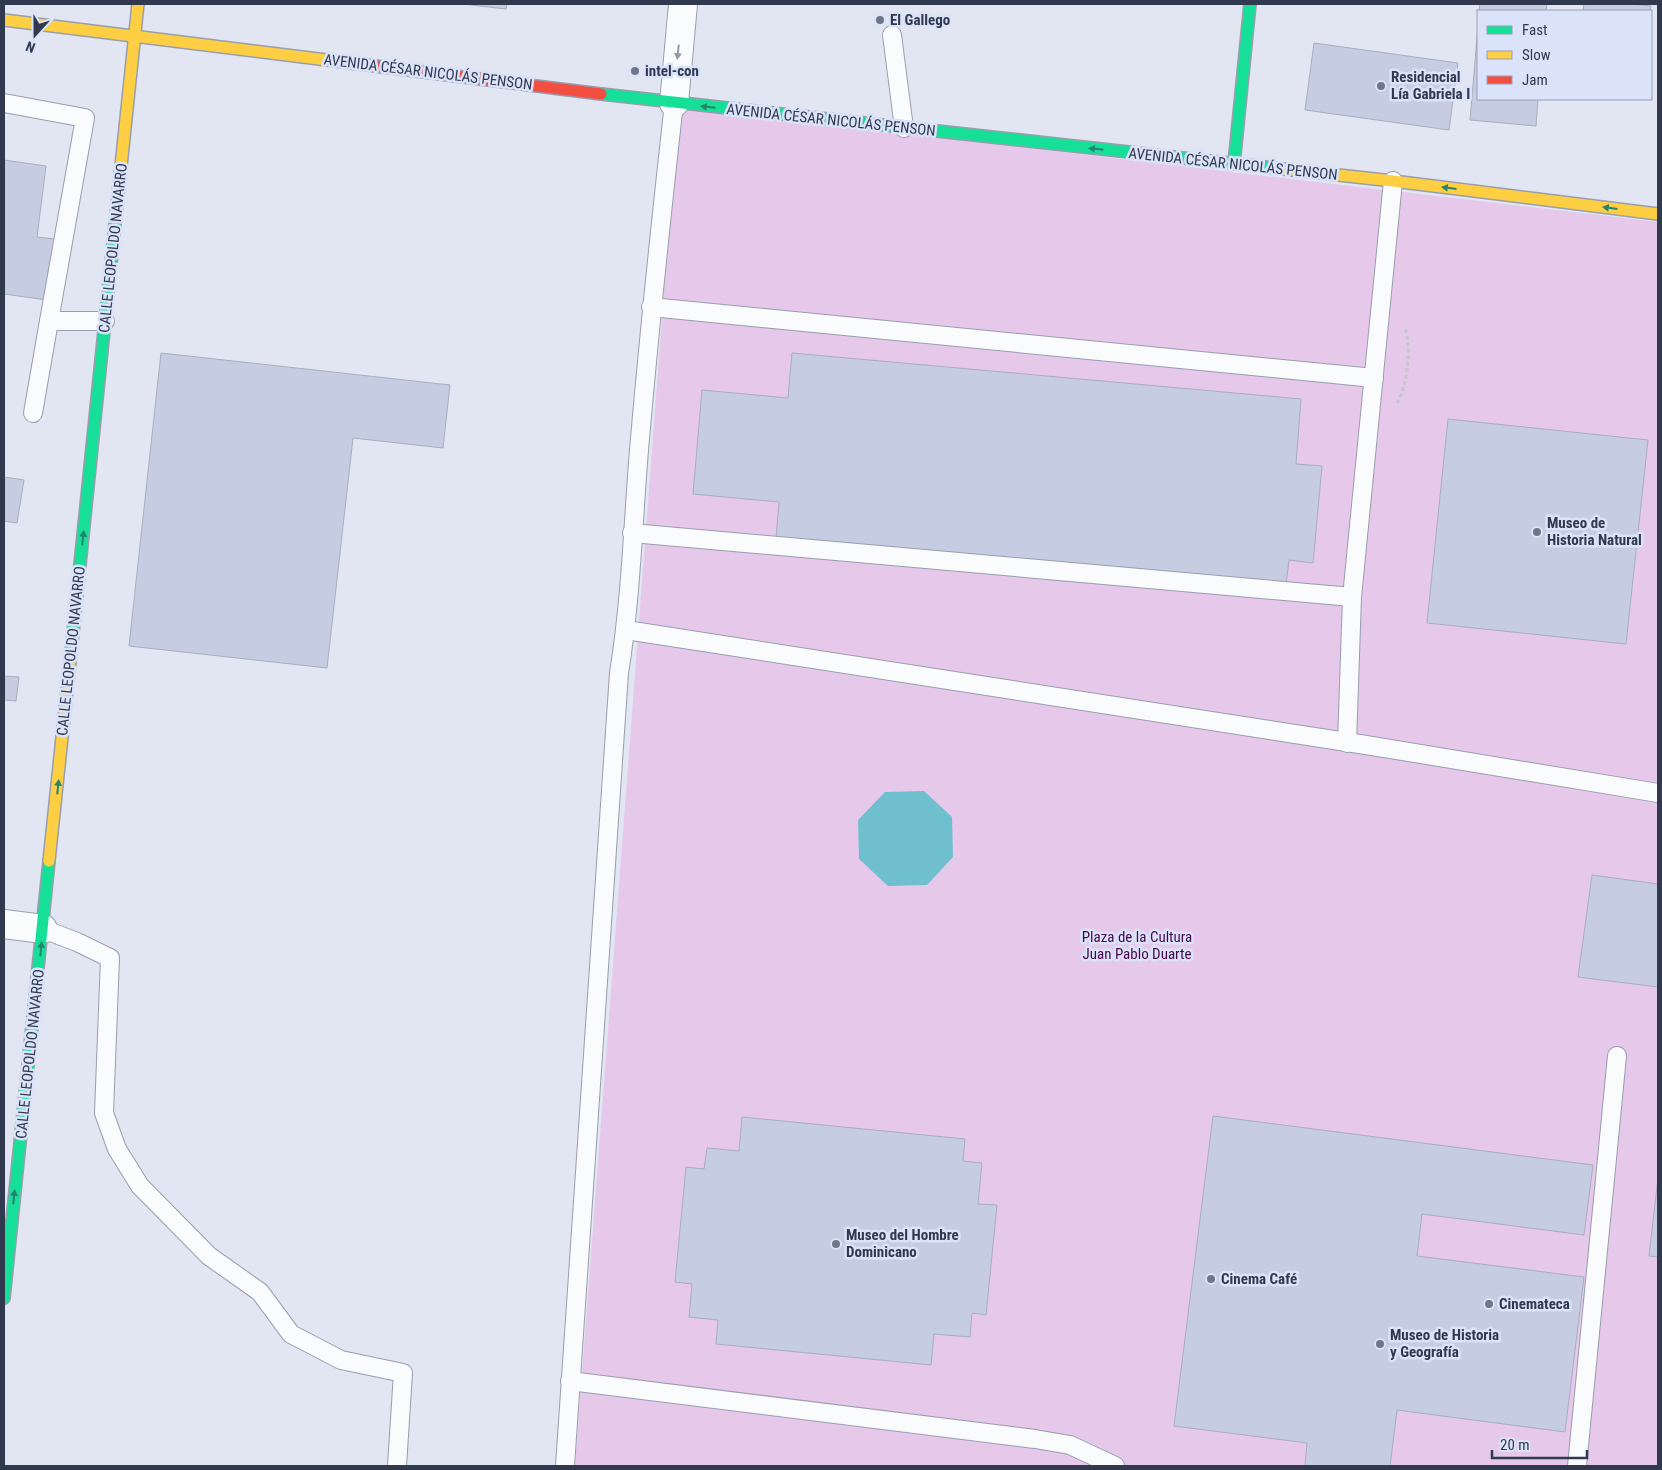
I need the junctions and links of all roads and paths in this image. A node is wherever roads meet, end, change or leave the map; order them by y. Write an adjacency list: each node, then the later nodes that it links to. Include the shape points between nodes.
1 (138, 4): 6 (main road, CALLE LEOPOLDO NAVARRO)
2 (683, 4): 8 (street, one-way to 8)
3 (1250, 4): 10 (main road)
4 (4, 20): 6 (main road, AVENIDA CÉSAR NICOLÁS PENSON)
5 (892, 35): 9 (lane)
6 (134, 36): 8 (main road, AVENIDA CÉSAR NICOLÁS PENSON); 14 (main road, CALLE LEOPOLDO NAVARRO)
7 (4, 103): 15 (lane, via 85,118)
8 (674, 103): 9 (main road, AVENIDA CÉSAR NICOLÁS PENSON, one-way to 8); 13 (lane)
9 (904, 128): 10 (main road, AVENIDA CÉSAR NICOLÁS PENSON, one-way to 9)
10 (1234, 164): 11 (main road, AVENIDA CÉSAR NICOLÁS PENSON)
11 (1393, 182): 12 (main road, AVENIDA CÉSAR NICOLÁS PENSON, one-way to 11); 16 (lane)
12 (1658, 214)
13 (651, 307): 16 (lane); 18 (lane)
14 (105, 320): 15 (lane); 24 (main road, CALLE LEOPOLDO NAVARRO, one-way to 14)
15 (50, 321): 17 (lane)
16 (1374, 378): 19 (lane)
17 (33, 412)
18 (632, 533): 19 (lane); 20 (lane)
19 (1352, 597): 21 (lane)
20 (626, 630): 21 (lane); 27 (lane, via 618,683)
21 (1347, 742): 22 (lane)
22 (1658, 793)
23 (4, 924): 24 (street)
24 (43, 929): 26 (main road, CALLE LEOPOLDO NAVARRO, one-way to 24); 28 (lane, via 110,958 104,1113 117,1149 140,1186 209,1256 260,1292 291,1334 341,1360 403,1373)
25 (1617, 1056): 31 (lane)
26 (4, 1298)
27 (570, 1381): 29 (lane); 30 (lane, via 1035,1438 1070,1444)
28 (397, 1466)
29 (565, 1466)
30 (1115, 1466)
31 (1577, 1466)

